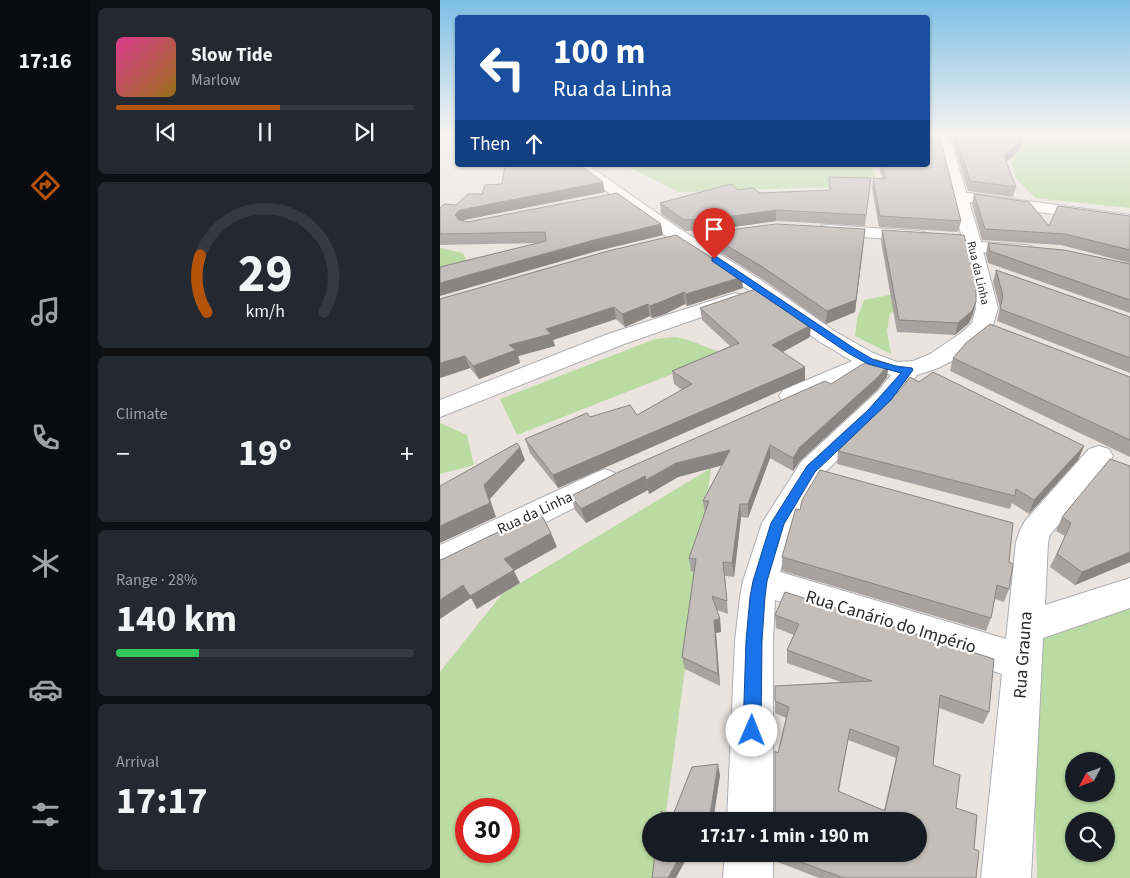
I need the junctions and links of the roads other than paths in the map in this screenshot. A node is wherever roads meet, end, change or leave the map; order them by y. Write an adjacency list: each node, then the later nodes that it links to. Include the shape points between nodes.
1 (594, 175): 3 (street)
2 (955, 175): 4 (street, Rua da Linha)
3 (623, 195): 5 (street); 10 (street)
4 (961, 197): 6 (street); 12 (street, Rua da Linha)
5 (598, 200)
6 (1130, 220)
7 (814, 229): 8 (street)
8 (935, 236)
9 (711, 237): 10 (street)
10 (682, 238): 13 (street); 15 (street)
11 (953, 238): 12 (street)
12 (972, 243): 14 (street); 17 (street, Rua da Linha, via 987,271 987,317 993,329 956,348)
13 (657, 244)
14 (1041, 251)
15 (763, 290): 16 (street); 19 (street, via 616,339)
16 (871, 362): 17 (street); 18 (street)
17 (928, 374): 23 (street, Rua da Linha, via 882,402 825,473 778,523)
18 (771, 406)
19 (440, 409)
20 (1098, 456): 25 (street, Rua Grauna, via 1022,527 1032,542)
21 (632, 468): 22 (street, Rua da Linha)
22 (440, 560)
23 (760, 581): 25 (street, Rua Canário do Império); 26 (street, Rua da Linha, via 754,641)
24 (1130, 593): 25 (street)
25 (1024, 645): 27 (street, Rua Grauna)
26 (750, 812)
27 (1006, 878)

